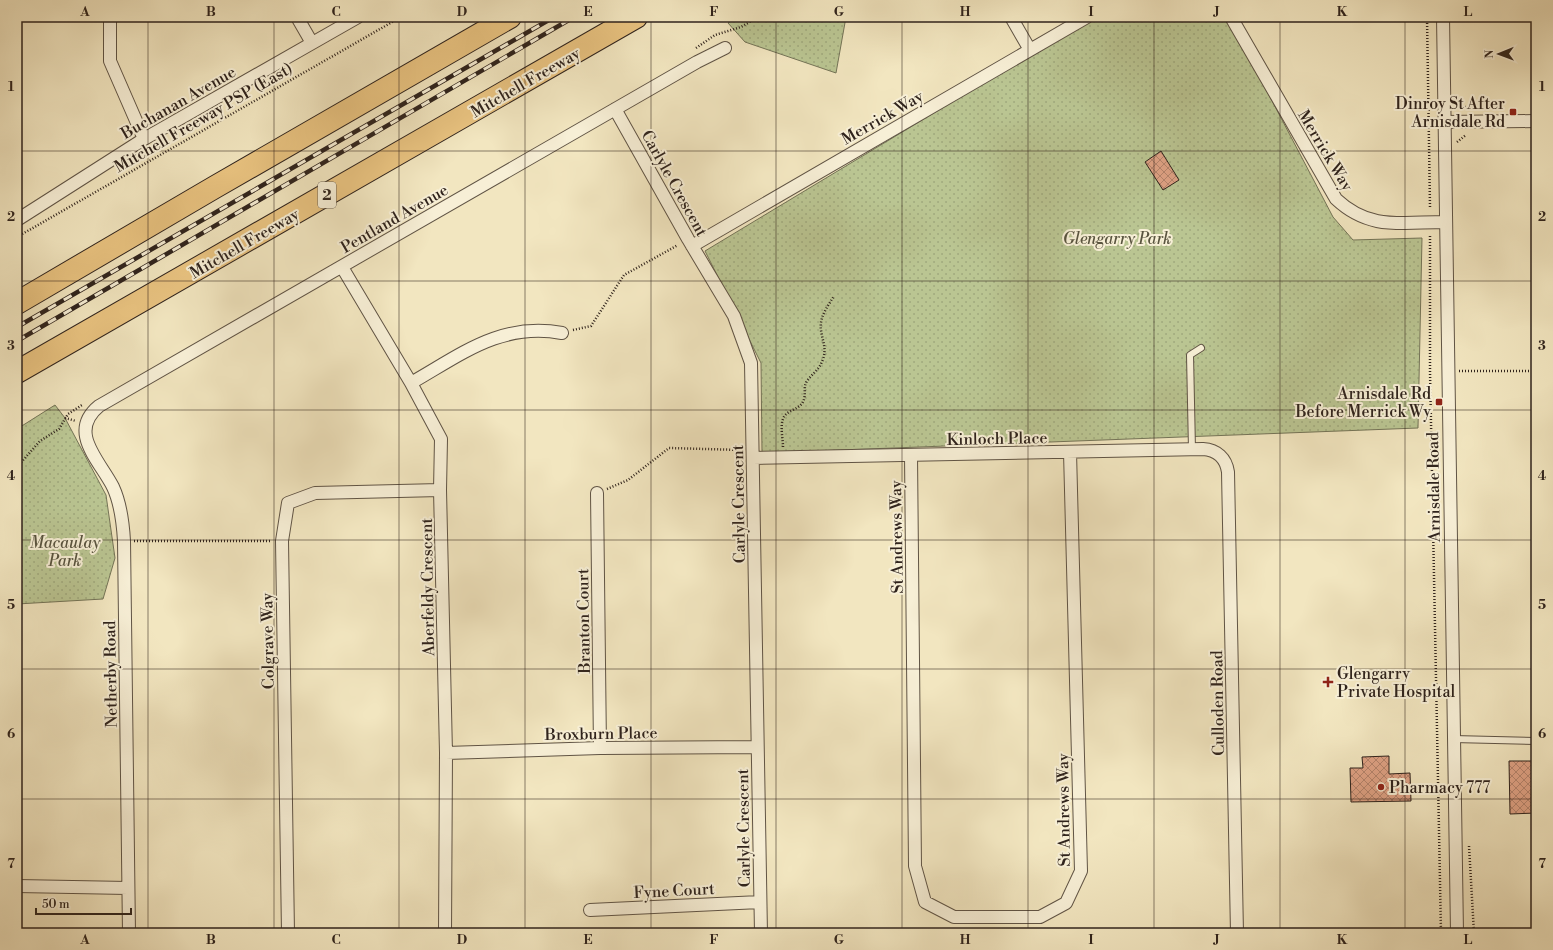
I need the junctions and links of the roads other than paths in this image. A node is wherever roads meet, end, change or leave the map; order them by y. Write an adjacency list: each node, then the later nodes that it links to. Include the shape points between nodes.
1 (110, 17): 16 (street, via 110,61)
2 (297, 17): 10 (street)
3 (358, 17): 10 (street, Buchanan Avenue)
4 (510, 17): 21 (highway)
5 (636, 17): 24 (highway, Mitchell Freeway / 2)
6 (1011, 17): 12 (street)
7 (1088, 17): 12 (street, Merrick Way)
8 (1231, 17): 18 (street, Merrick Way, via 1336,199 1358,216 1371,221)
9 (1443, 17): 15 (street, Arnisdale Road)
10 (312, 42): 16 (street, Buchanan Avenue)
11 (725, 48): 13 (street, Pentland Avenue)
12 (1030, 50): 19 (street, Merrick Way)
13 (615, 109): 19 (street, Carlyle Crescent); 20 (street, Pentland Avenue)
14 (1536, 121): 15 (street)
15 (1444, 122): 18 (street, Arnisdale Road)
16 (144, 139): 17 (street, Buchanan Avenue)
17 (17, 220)
18 (1445, 222): 34 (street, Arnisdale Road)
19 (690, 242): 29 (street, Carlyle Crescent, via 734,316 751,363)
20 (342, 267): 25 (street, Aberfeldy Crescent); 26 (street, Pentland Avenue, via 99,406)
21 (17, 303)
22 (562, 333): 25 (street, via 533,330 503,334)
23 (1201, 348): 27 (lane, via 1190,355)
24 (17, 372)
25 (411, 383): 32 (street, Aberfeldy Crescent, via 441,439)
26 (86, 424): 40 (street, Netherby Road, via 86,441 113,488 119,504 124,542)
27 (1192, 450): 28 (street, Kinloch Place); 31 (street, Kinloch Place, via 1215,452 1224,460)
28 (1070, 452): 30 (street, Kinloch Place); 30 (street, St Andrews Way, via 1081,871 1066,903 1040,917 954,917 925,902 923,895 915,866)
29 (753, 454): 30 (street, Kinloch Place, via 783,457); 36 (street, Carlyle Crescent)
30 (912, 455)
31 (1228, 472): 47 (street, Culloden Road)
32 (440, 490): 38 (street, Aberfeldy Crescent); 44 (street, Colgrave Way, via 315,493 288,503 282,541)
33 (598, 493): 37 (street, Branton Court)
34 (1453, 740): 35 (lane); 48 (street, Arnisdale Road)
35 (1536, 741)
36 (757, 747): 37 (street, Broxburn Place); 41 (street, Carlyle Crescent)
37 (600, 748): 38 (street, Broxburn Place)
38 (446, 754): 45 (street, Aberfeldy Crescent)
39 (17, 886): 40 (street)
40 (128, 888): 43 (street, Netherby Road)
41 (760, 902): 42 (street, Fyne Court); 46 (street, Carlyle Crescent)
42 (590, 910)
43 (129, 933)
44 (288, 933)
45 (445, 933)
46 (761, 933)
47 (1237, 933)
48 (1457, 933)

